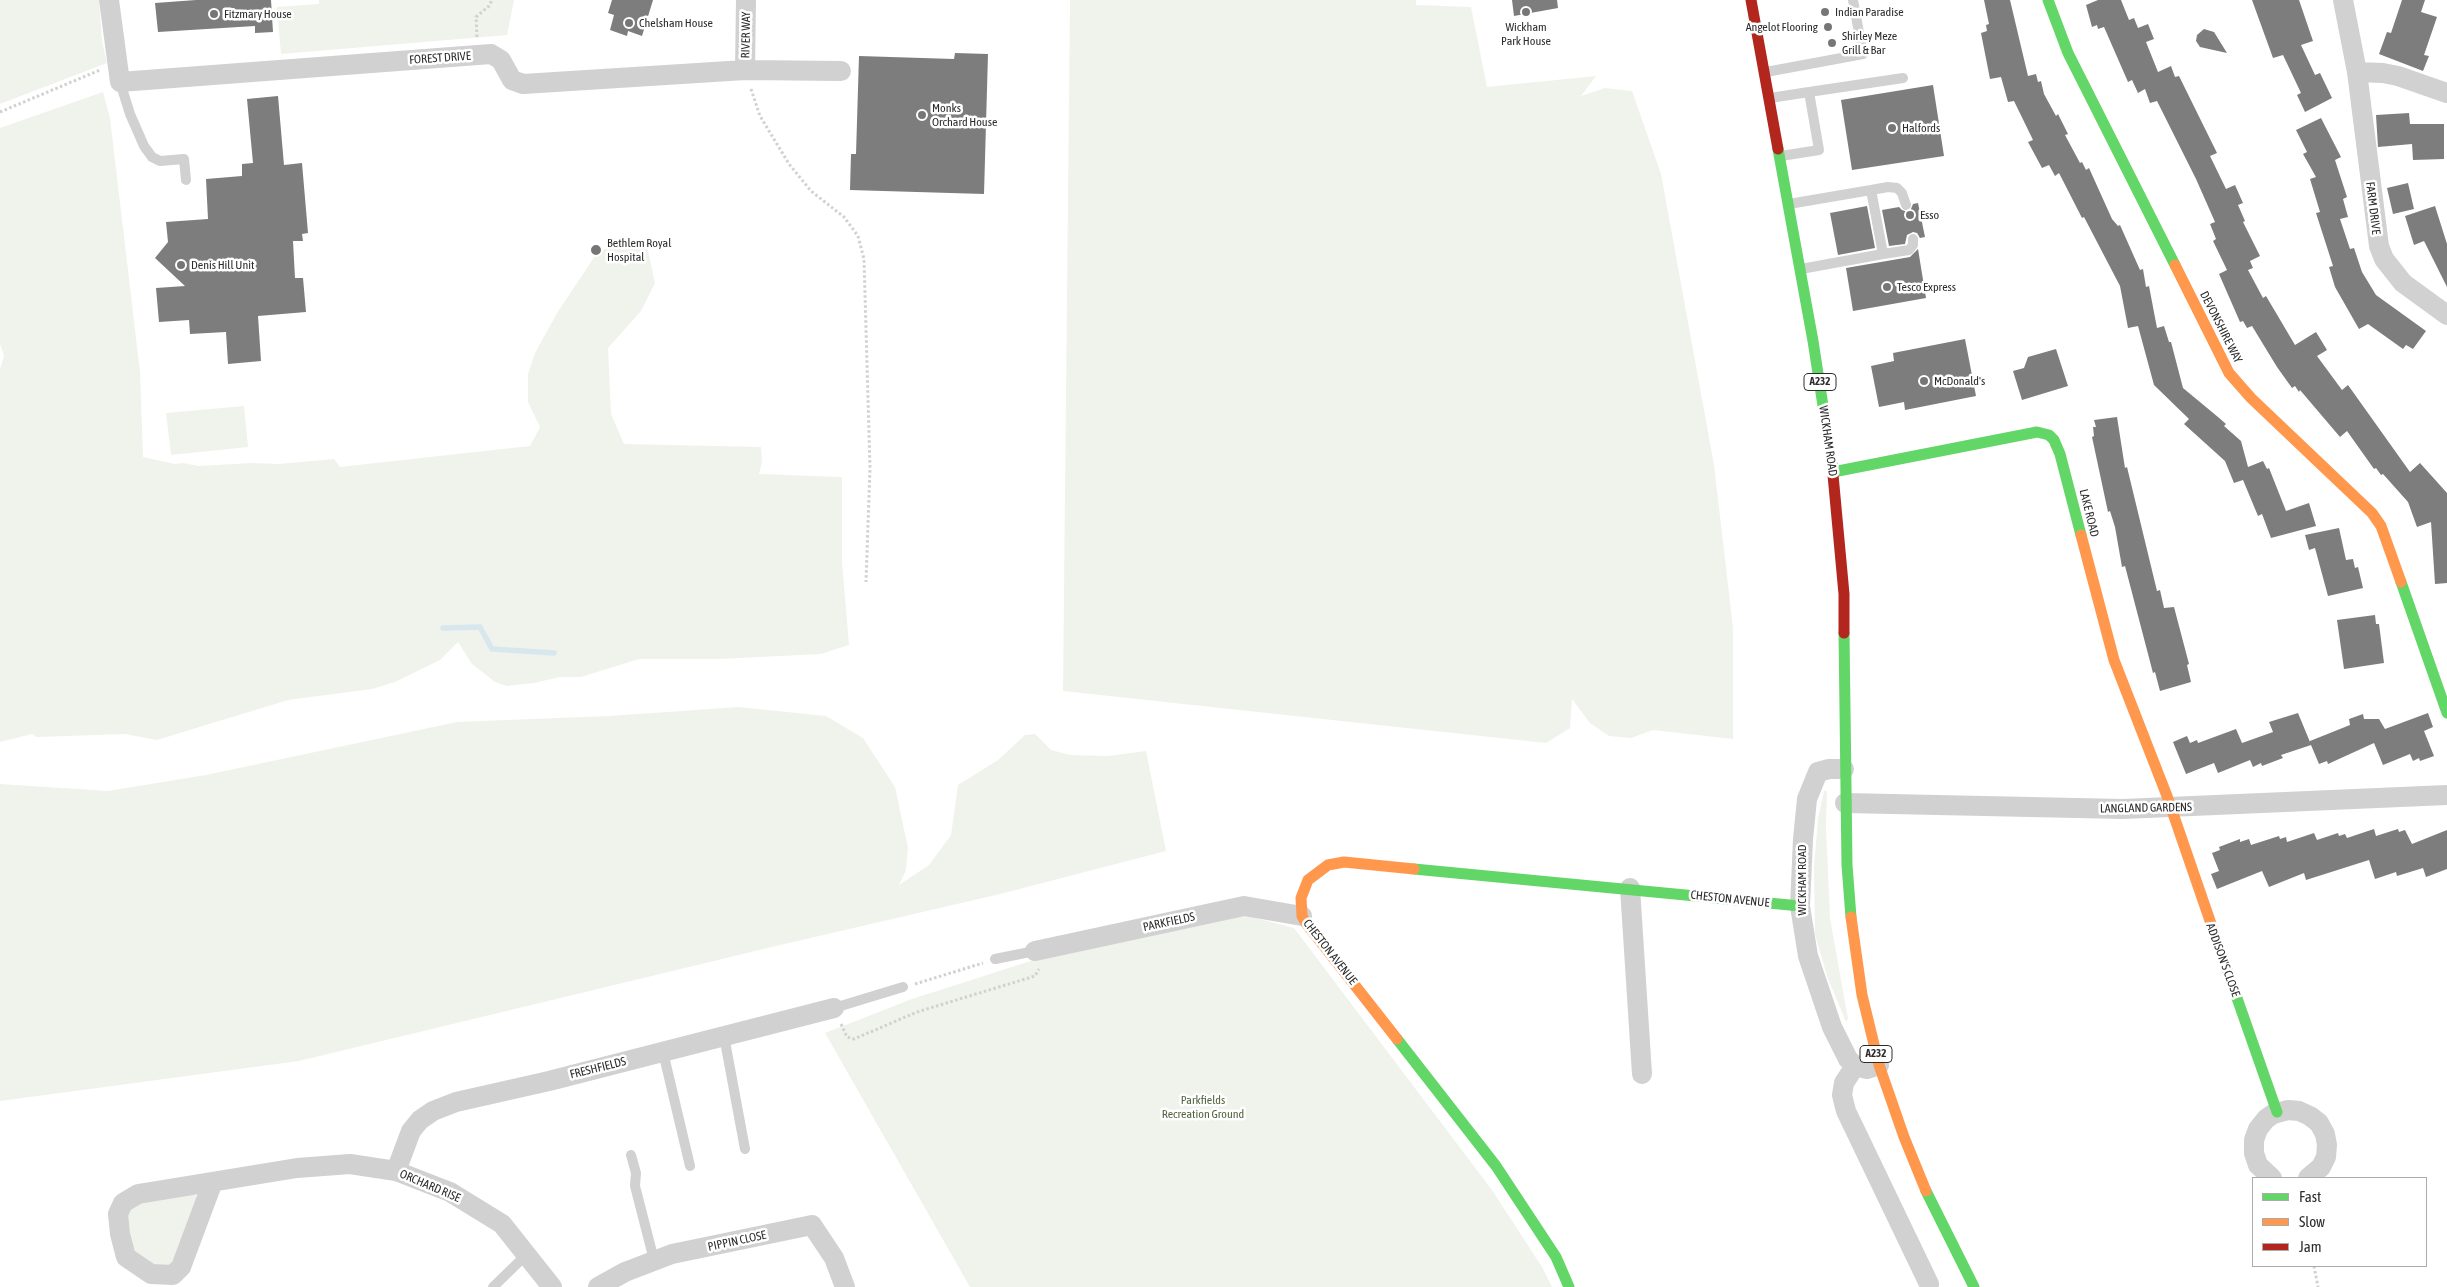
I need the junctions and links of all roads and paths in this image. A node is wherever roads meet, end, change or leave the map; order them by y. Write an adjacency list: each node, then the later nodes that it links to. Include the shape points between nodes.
1 (109, 0): 13 (street)
2 (492, 0): 8 (path, via 476,17)
3 (746, 0): 9 (street, RIVER WAY)
4 (1752, 0): 11 (main road, WICKHAM ROAD / A232)
5 (1854, 0): 11 (lane, via 1864,54)
6 (2048, 0): 30 (main road, DEVONSHIRE WAY, via 2073,62 2229,373 2372,513 2381,526)
7 (2343, 0): 12 (street, FARM DRIVE)
8 (477, 55): 9 (street, FOREST DRIVE, via 491,54 501,60 512,80 523,84); 13 (street, FOREST DRIVE)
9 (745, 70): 10 (street, FOREST DRIVE); 29 (path, via 760,116 789,164 811,191 844,217 858,236 864,259 870,468)
10 (841, 71)
11 (1765, 72): 17 (main road, WICKHAM ROAD / A232)
12 (2357, 72): 16 (street, via 2398,76); 27 (street, FARM DRIVE, via 2378,246 2403,283)
13 (118, 73): 18 (path); 20 (lane, via 144,146 152,157 160,161 184,159)
14 (1903, 78): 15 (lane)
15 (1809, 92): 17 (lane); 19 (lane, via 1818,150)
16 (2447, 93)
17 (1770, 98): 19 (main road, WICKHAM ROAD / A232)
18 (0, 112)
19 (1779, 156): 22 (main road, WICKHAM ROAD / A232)
20 (186, 180)
21 (1871, 190): 22 (lane); 23 (lane, via 1897,188); 25 (lane)
22 (1788, 204): 26 (main road, WICKHAM ROAD / A232)
23 (1906, 205)
24 (1913, 239): 25 (lane, via 1914,245 1909,250)
25 (1883, 254): 26 (lane)
26 (1800, 269): 28 (main road, WICKHAM ROAD / A232)
27 (2447, 315)
28 (1833, 472): 31 (main road, WICKHAM ROAD / A232, via 1844,594); 34 (main road, LAKE ROAD, via 2026,434 2043,432 2049,435 2060,454 2114,660)
29 (866, 582)
30 (2447, 713)
31 (1844, 769): 33 (main road, WICKHAM ROAD / A232); 36 (street, WICKHAM ROAD, via 1818,772 1807,799)
32 (2447, 795): 34 (street, LANGLAND GARDENS)
33 (1845, 803): 34 (street, LANGLAND GARDENS); 44 (main road, WICKHAM ROAD / A232, via 1852,932 1862,995)
34 (2171, 808): 47 (main road, ADDISON'S CLOSE)
35 (1630, 888): 36 (main road, CHESTON AVENUE); 37 (main road, CHESTON AVENUE, via 1337,862 1308,880 1301,898); 46 (street)
36 (1800, 906): 45 (street, WICKHAM ROAD, via 1808,956 1819,992 1832,1027)
37 (1302, 916): 38 (street, PARKFIELDS, via 1244,906); 63 (main road, CHESTON AVENUE, via 1496,1166 1556,1257)
38 (1035, 951): 39 (lane); 41 (path, via 1039,966 1035,976 917,1012 854,1039 847,1037)
39 (995, 959): 40 (path)
40 (902, 987): 41 (lane)
41 (834, 1008): 42 (street, FRESHFIELDS)
42 (724, 1036): 43 (street, FRESHFIELDS); 48 (lane)
43 (663, 1052): 50 (lane); 51 (street, FRESHFIELDS, via 456,1102 433,1111 411,1131)
44 (1879, 1065): 45 (street); 64 (main road, WICKHAM ROAD / A232, via 1926,1190)
45 (1855, 1066): 58 (street, via 1844,1083 1842,1095 1846,1111)
46 (1642, 1074)
47 (2277, 1112): 52 (street, via 2258,1128 2254,1140 2258,1165); 53 (street, via 2299,1111 2315,1120 2324,1134 2326,1156 2321,1167)
48 (745, 1149)
49 (631, 1155): 56 (lane, via 636,1173 634,1186)
50 (690, 1166)
51 (396, 1171): 54 (street, ORCHARD RISE, via 350,1164 297,1168); 55 (street, ORCHARD RISE, via 450,1192 502,1224)
52 (2271, 1177)
53 (2309, 1177)
54 (212, 1184): 54 (street, ORCHARD RISE, via 181,1267 174,1275 151,1274 126,1256 118,1214 123,1203 138,1194)
55 (527, 1254): 59 (lane); 60 (street, ORCHARD RISE)
56 (654, 1260): 61 (street, PIPPIN CLOSE); 62 (street, PIPPIN CLOSE, via 812,1225 834,1258)
57 (2314, 1267): 65 (path)
58 (1929, 1286)
59 (493, 1287)
60 (552, 1287)
61 (598, 1287)
62 (845, 1287)
63 (1569, 1287)
64 (1974, 1287)
65 (2318, 1287)

